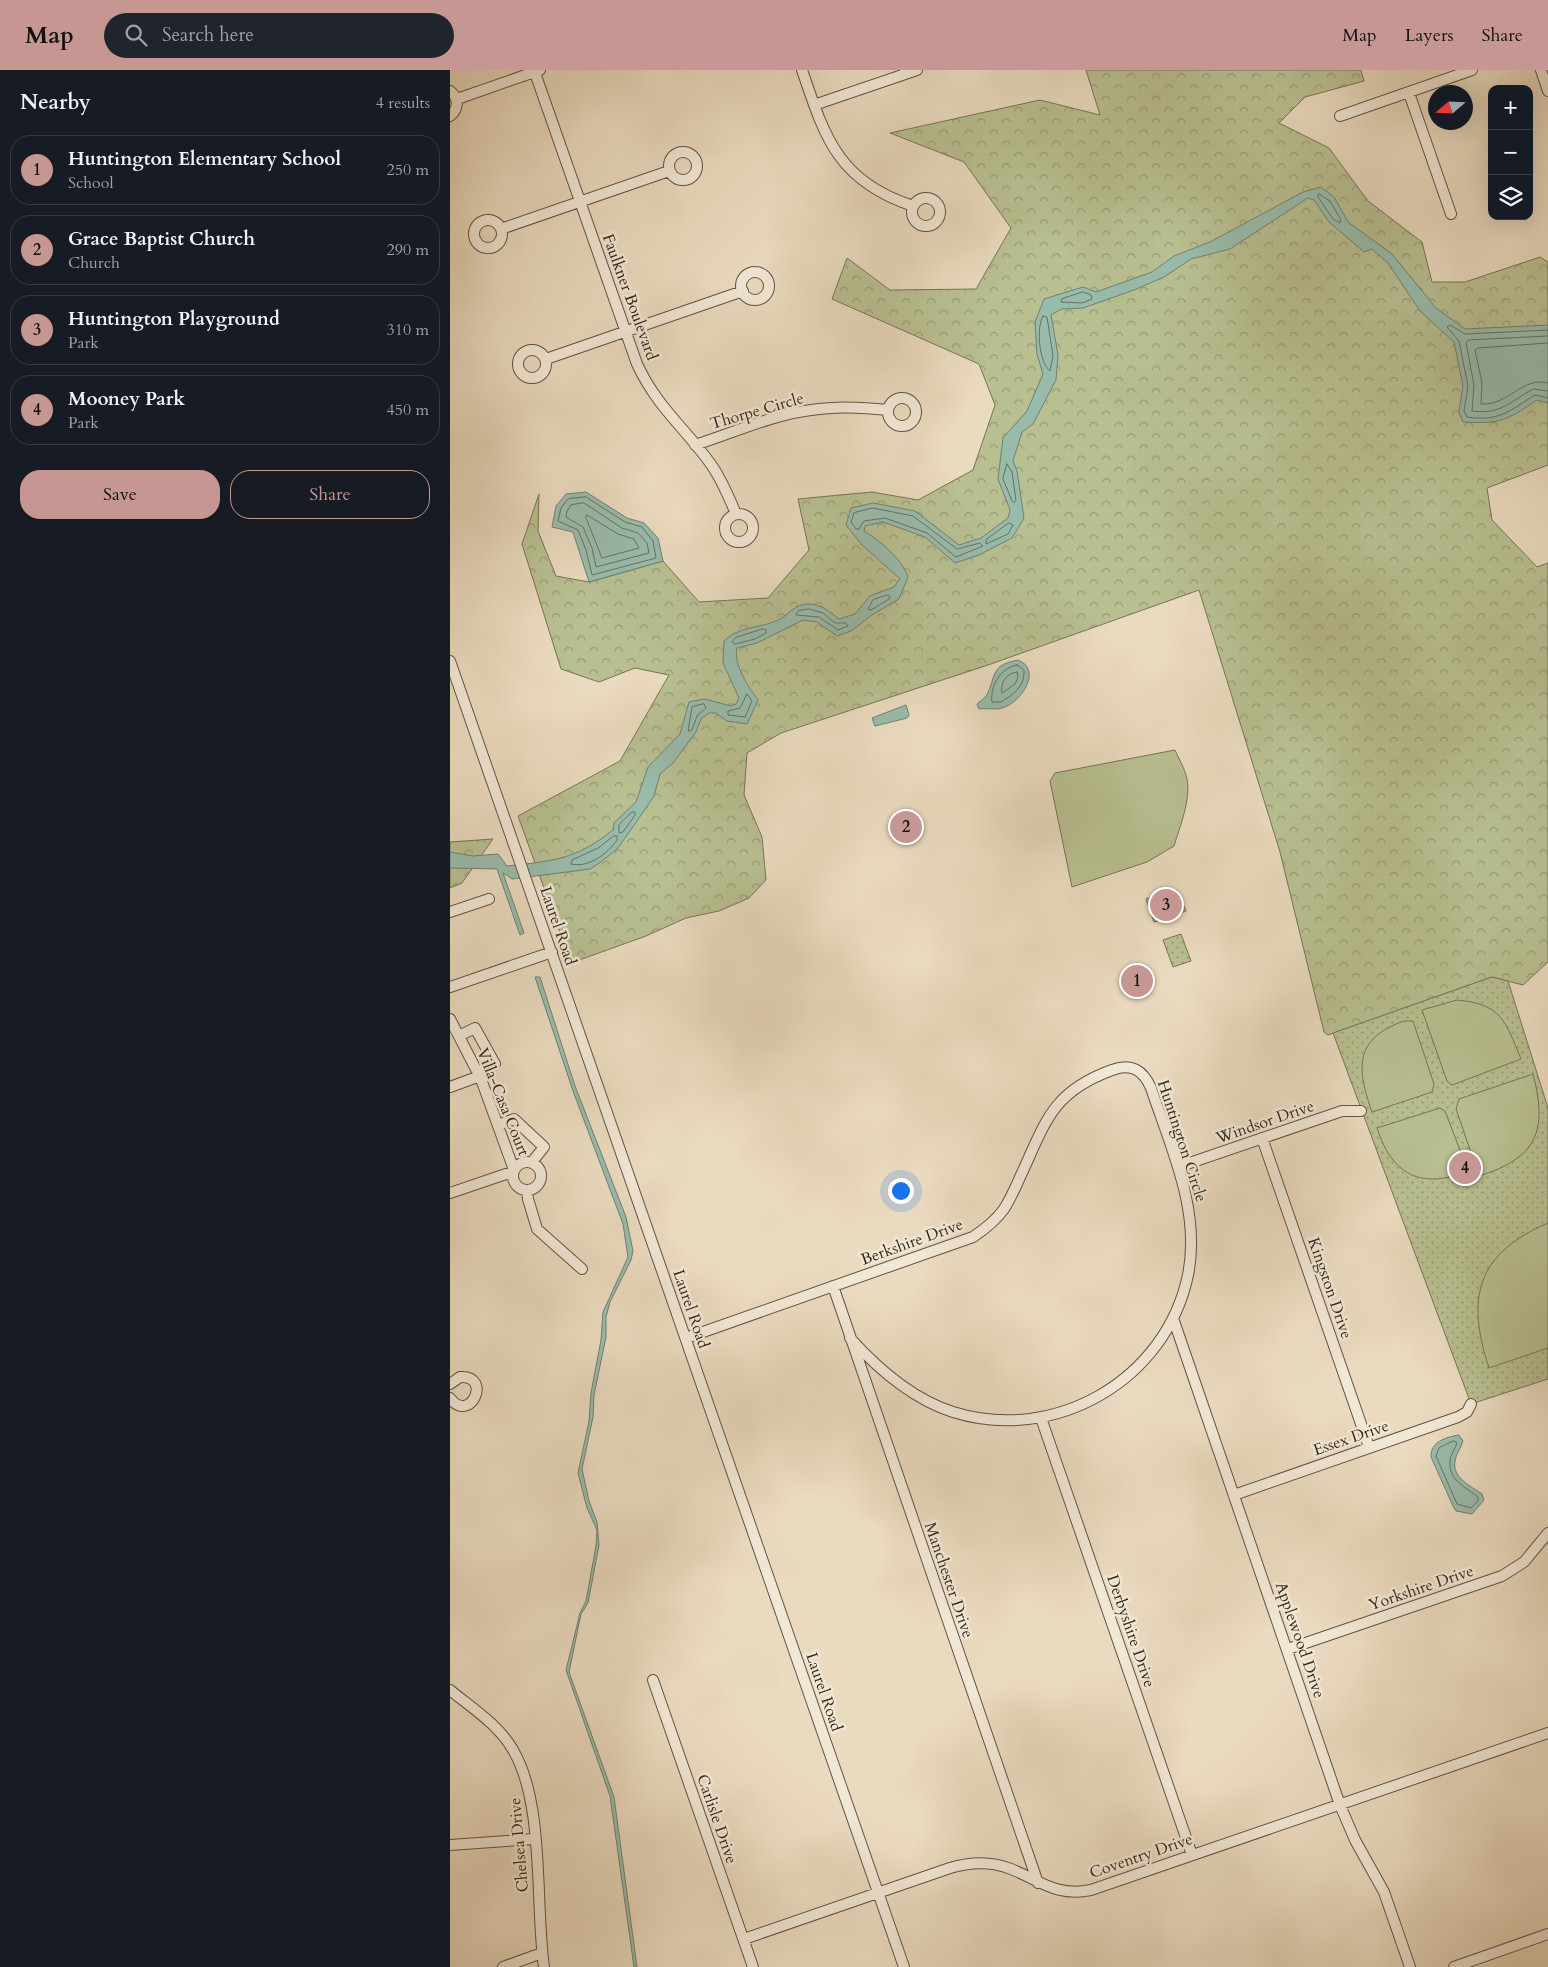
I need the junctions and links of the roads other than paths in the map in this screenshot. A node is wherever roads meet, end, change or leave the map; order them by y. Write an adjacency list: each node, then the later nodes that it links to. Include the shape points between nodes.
1 (802, 70): 9 (street)
2 (916, 70): 9 (street)
3 (1472, 70): 6 (street)
4 (1541, 70): 7 (street)
5 (536, 71): 8 (street); 13 (street, Faulkner Boulevard)
6 (1409, 92): 11 (street); 15 (street)
7 (1548, 92)
8 (453, 95): 10 (street, via 457,108)
9 (814, 105): 14 (street, via 823,130 846,165 878,191)
10 (450, 116)
11 (1340, 116)
12 (669, 171): 13 (street)
13 (580, 202): 16 (street); 18 (street, Faulkner Boulevard)
14 (913, 206)
15 (1451, 214)
16 (501, 229)
17 (742, 291): 18 (street)
18 (625, 331): 19 (street); 21 (street, Faulkner Boulevard, via 637,364 656,398)
19 (546, 359)
20 (888, 410): 21 (street, Thorpe Circle, via 848,407 803,411)
21 (695, 445): 22 (street, Faulkner Boulevard, via 710,463)
22 (736, 514)
23 (450, 661): 26 (street, Laurel Road)
24 (489, 899): 25 (street)
25 (450, 912)
26 (552, 952): 27 (street); 44 (street, Laurel Road)
27 (450, 987)
28 (450, 1019): 29 (street, Villa-Casa Court)
29 (459, 1036): 31 (street, Villa-Casa Court); 31 (street, via 475,1028 496,1064)
30 (1132, 1068): 37 (street, Huntington Circle, via 1144,1075 1151,1088); 42 (street, Berkshire Drive, via 1122,1067 1090,1080 1059,1101 1045,1123 1005,1208 980,1233)
31 (479, 1074): 32 (street); 34 (street, Villa-Casa Court)
32 (450, 1087)
33 (1361, 1111): 35 (street, Windsor Drive, via 1342,1111)
34 (498, 1125): 36 (street, via 514,1119 544,1147); 38 (street, Villa-Casa Court)
35 (1262, 1138): 37 (street, Windsor Drive); 50 (street, Kingston Drive)
36 (532, 1162): 38 (street, Villa-Casa Court, via 521,1163); 39 (street, Villa-Casa Court, via 541,1170 541,1180 536,1187)
37 (1178, 1167): 43 (street, Huntington Circle, via 1188,1206 1191,1242 1185,1286)
38 (514, 1172): 39 (street, Villa-Casa Court, via 515,1184); 40 (street)
39 (527, 1190): 41 (street, via 537,1229)
40 (450, 1193)
41 (582, 1269)
42 (833, 1286): 44 (street, Berkshire Drive); 45 (street, Manchester Drive)
43 (1173, 1318): 49 (street, Huntington Circle, via 1142,1364 1115,1388 1074,1408); 51 (street, Applewood Drive)
44 (686, 1338): 62 (street, Laurel Road)
45 (850, 1338): 49 (street, Huntington Circle, via 896,1381 942,1408 985,1419); 61 (street, Manchester Drive)
46 (451, 1382): 47 (street, via 460,1377 469,1378 476,1384 477,1394 464,1406)
47 (450, 1398)
48 (1471, 1404): 50 (street, Essex Drive, via 1467,1412 1458,1417)
49 (1042, 1418): 60 (street, Derbyshire Drive)
50 (1369, 1447): 51 (street, Essex Drive)
51 (1234, 1495): 53 (street, Applewood Drive)
52 (1548, 1533): 53 (street, Yorkshire Drive, via 1524,1562 1502,1576)
53 (1288, 1649): 57 (street, Applewood Drive)
54 (653, 1680): 64 (street, Carlisle Drive)
55 (450, 1690): 58 (street, Chelsea Drive, via 496,1728 513,1750 530,1791)
56 (1548, 1733): 57 (street, Coventry Drive)
57 (1340, 1804): 60 (street, Coventry Drive); 70 (street, Applewood Drive, via 1355,1840 1384,1892)
58 (534, 1839): 59 (street); 65 (street, Chelsea Drive)
59 (450, 1845)
60 (1192, 1855): 61 (street, Coventry Drive, via 1082,1892 1060,1891)
61 (1038, 1883): 62 (street, Coventry Drive, via 1001,1866 975,1863 950,1868)
62 (878, 1893): 64 (street, Coventry Drive); 69 (street, Laurel Road)
63 (1548, 1934): 71 (street)
64 (744, 1940): 68 (street, Carlisle Drive)
65 (542, 1953): 66 (street); 67 (street, Chelsea Drive)
66 (503, 1967)
67 (544, 1967)
68 (753, 1967)
69 (904, 1967)
70 (1410, 1967)
71 (1454, 1967)

